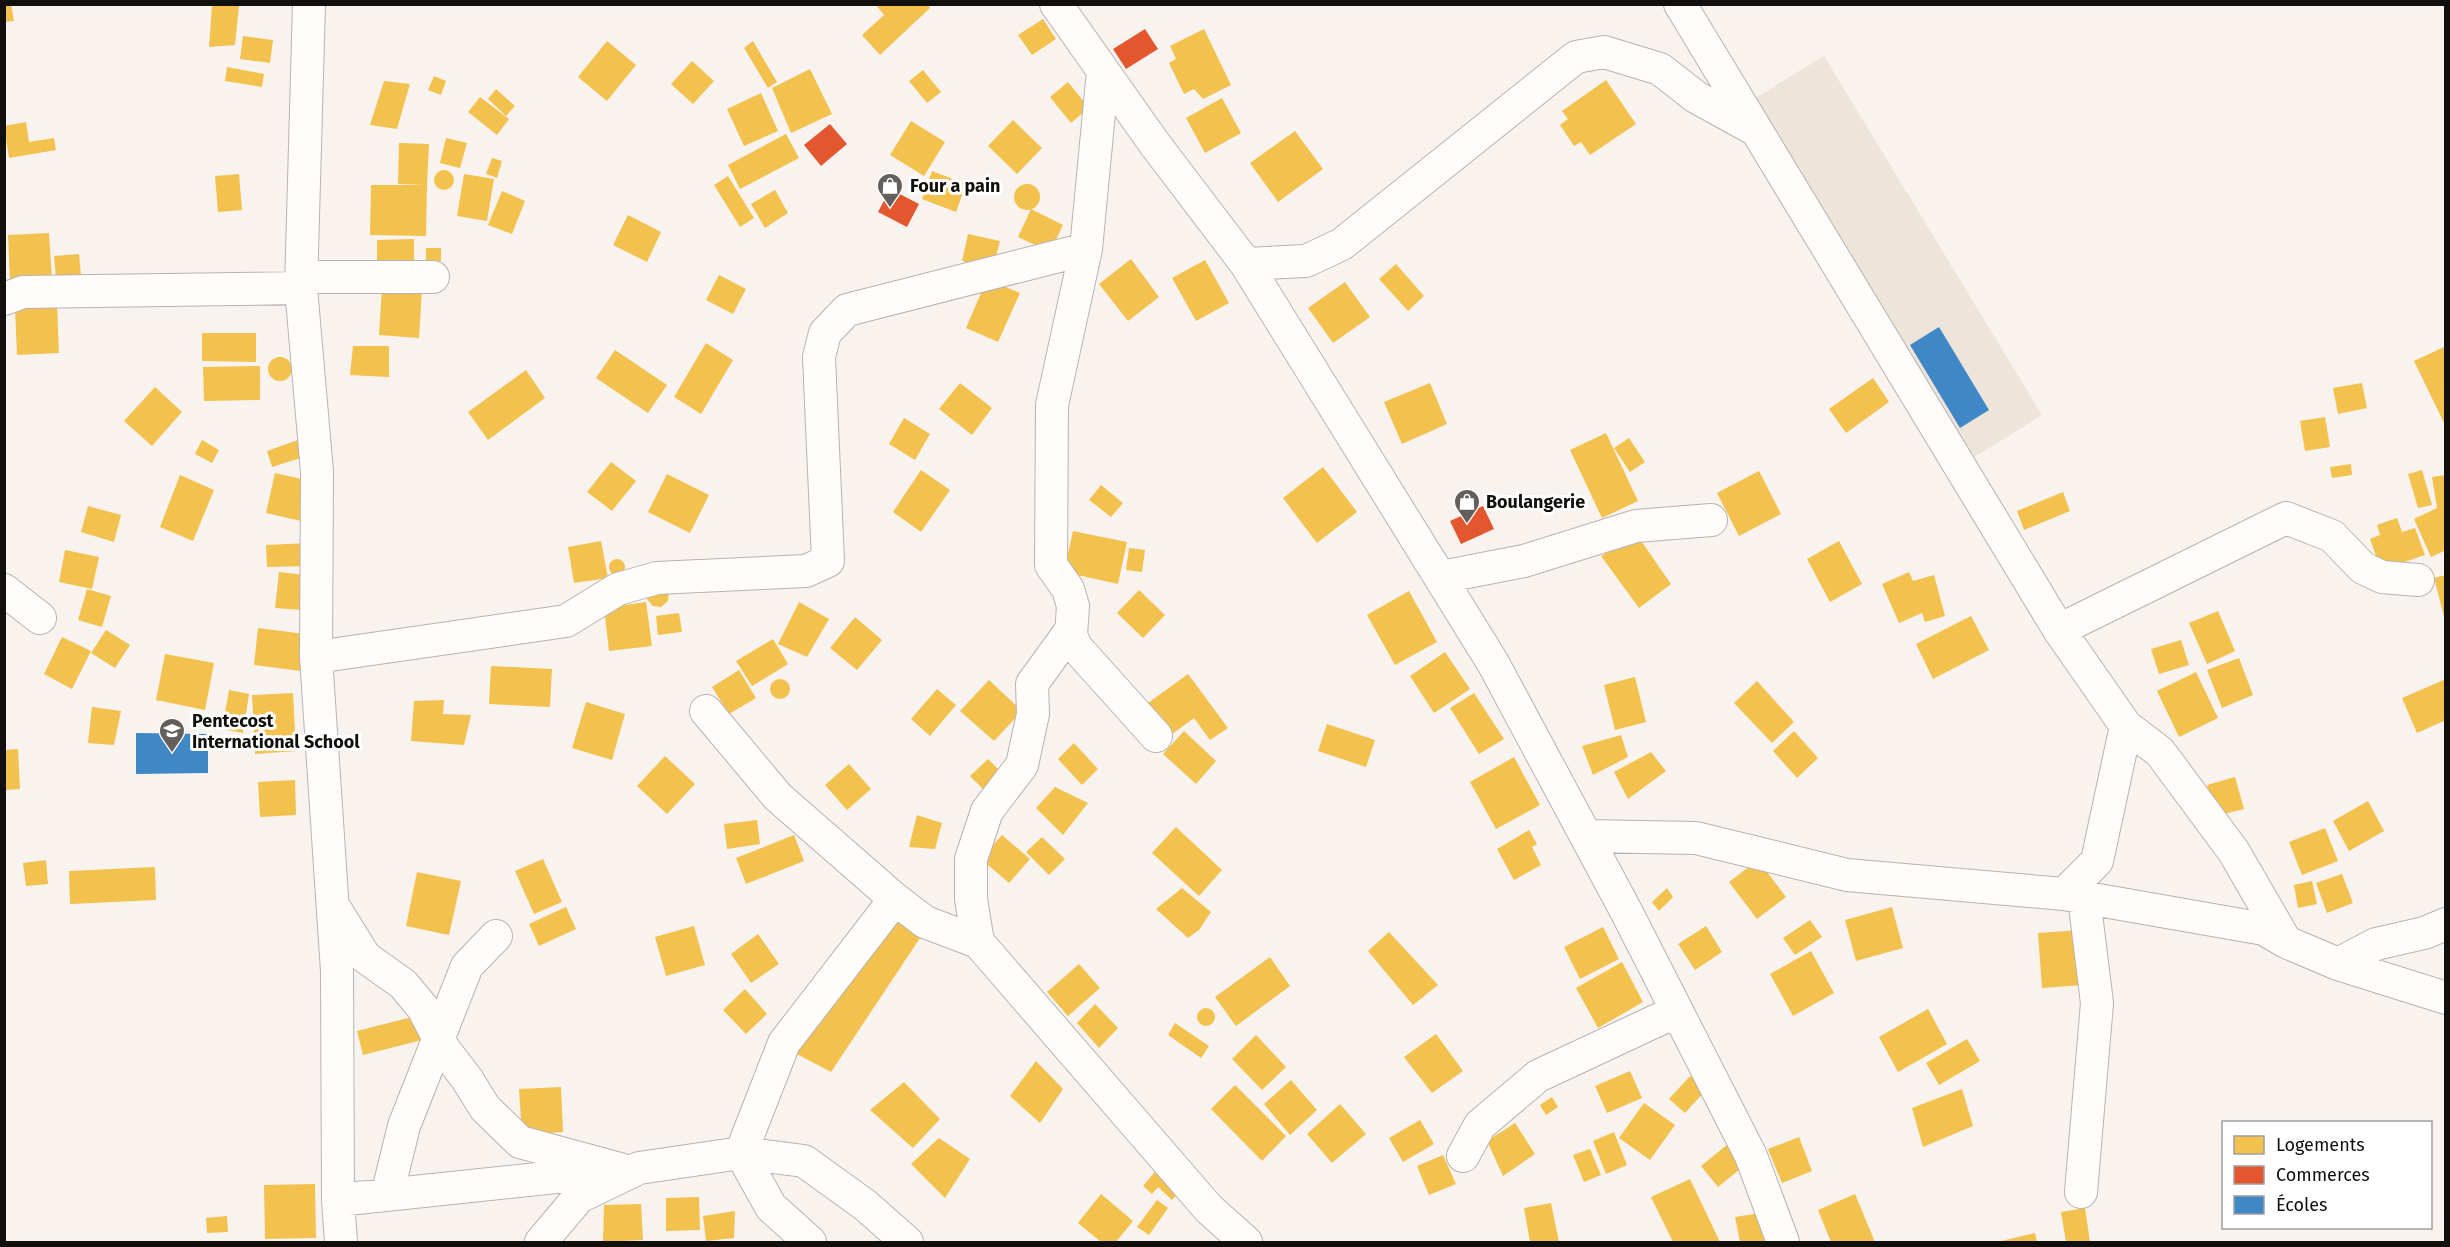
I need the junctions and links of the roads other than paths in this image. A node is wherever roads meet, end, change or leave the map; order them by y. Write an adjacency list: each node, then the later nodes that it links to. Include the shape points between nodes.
1 (309, 4): 9 (street)
2 (1056, 4): 4 (street)
3 (1680, 4): 5 (street)
4 (1103, 71): 6 (street); 7 (street)
5 (1755, 130): 7 (street, via 1696,97 1660,69 1604,52 1576,57 1342,244 1306,261); 17 (street)
6 (1086, 249): 16 (street, via 1052,405 1051,565 1068,589 1073,606); 18 (street, via 848,310 825,333 819,357 828,561 806,571 657,578 618,589 567,621)
7 (1246, 264): 12 (street)
8 (433, 277): 9 (street)
9 (301, 282): 10 (street, via 23,292); 18 (street, via 317,472)
10 (4, 299)
11 (1711, 520): 12 (street, via 1636,526 1524,561)
12 (1441, 578): 22 (street, via 1493,663)
13 (2418, 580): 17 (street, via 2382,578 2363,568 2332,536 2286,518)
14 (4, 590): 15 (street)
15 (40, 618)
16 (1071, 630): 21 (street, via 1076,647); 28 (street, via 1032,684 1034,714 1022,765 987,811 971,859)
17 (2059, 630): 20 (street)
18 (316, 657): 25 (street)
19 (706, 711): 24 (street, via 778,797)
20 (2126, 726): 23 (street, via 2097,861); 29 (street, via 2160,752 2234,852)
21 (1156, 736)
22 (1586, 836): 23 (street, via 1695,838 1847,875); 32 (street)
23 (2074, 896): 29 (street, via 2264,929); 37 (street, via 2097,1003)
24 (895, 899): 28 (street, via 925,922); 34 (street, via 784,1043)
25 (332, 903): 33 (street, via 365,957 403,984 423,1008); 39 (street, via 337,971)
26 (2445, 924): 30 (street, via 2376,944)
27 (496, 936): 33 (street, via 466,966)
28 (978, 942): 44 (street, via 1209,1209)
29 (2286, 942): 30 (street)
30 (2338, 964): 31 (street)
31 (2445, 998)
32 (1677, 1011): 35 (street, via 1538,1076 1480,1125); 45 (street, via 1751,1156)
33 (438, 1036): 36 (street, via 485,1108 520,1142); 38 (street, via 404,1126)
34 (741, 1153): 36 (street); 42 (street, via 771,1207); 43 (street, via 804,1161)
35 (1462, 1156)
36 (631, 1169): 38 (street); 41 (street, via 579,1197)
37 (2081, 1192)
38 (387, 1195): 39 (street)
39 (338, 1200): 40 (street)
40 (341, 1242)
41 (542, 1242)
42 (810, 1242)
43 (908, 1242)
44 (1246, 1242)
45 (1783, 1242)

